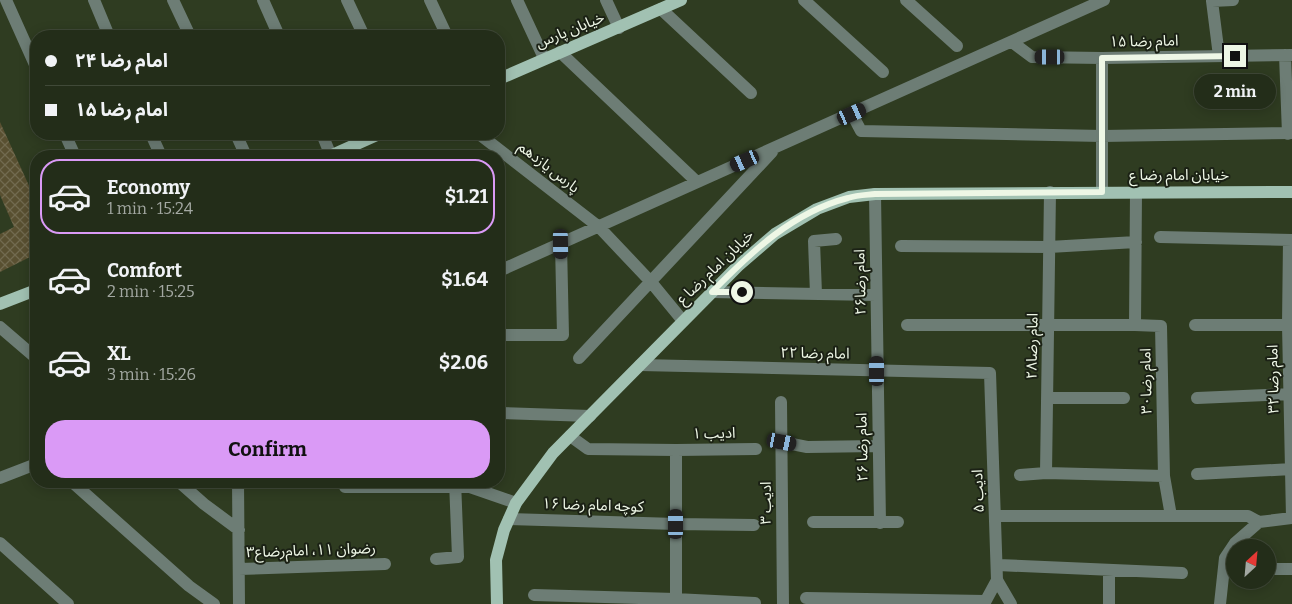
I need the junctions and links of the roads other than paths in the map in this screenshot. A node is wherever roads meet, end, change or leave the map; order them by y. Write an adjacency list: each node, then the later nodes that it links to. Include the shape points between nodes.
1 (6, 0): 23 (street)
2 (94, 0): 16 (street)
3 (174, 0): 17 (street)
4 (263, 0): 18 (street)
5 (347, 0): 19 (street)
6 (430, 0): 20 (street)
7 (516, 0): 27 (street)
8 (606, 0): 15 (street)
9 (681, 0): 14 (main road, خیابان پارس)
10 (804, 0): 29 (street)
11 (906, 0): 22 (street)
12 (1104, 0): 21 (street)
13 (1233, 0): 26 (street, via 1212,1)
14 (661, 9): 15 (main road, خیابان پارس); 31 (street)
15 (619, 28): 24 (main road, خیابان پارس)
16 (106, 30)
17 (187, 30)
18 (276, 30)
19 (361, 30)
20 (444, 30)
21 (1012, 42): 28 (street, via 1032,57); 32 (street)
22 (957, 46)
23 (30, 52)
24 (560, 52): 27 (main road, خیابان پارس); 41 (street)
25 (1288, 55): 26 (street, ۱۵ امام رضا); 33 (street)
26 (1219, 56): 28 (street, ۱۵ امام رضا)
27 (544, 58): 30 (main road, خیابان پارس)
28 (1102, 58): 34 (street, ۱۵ امام رضا)
29 (883, 72)
30 (505, 76)
31 (751, 93)
32 (852, 114): 34 (street, via 861,131); 37 (street)
33 (1290, 134): 34 (street)
34 (1102, 136): 43 (street, ۱۵ امام رضا)
35 (366, 140): 38 (main road)
36 (487, 140): 39 (street, پارس‌‌ یازدهم)
37 (777, 147): 41 (street); 56 (street)
38 (344, 150)
39 (499, 150)
40 (505, 154): 47 (street, پارس‌‌ یازدهم)
41 (698, 182): 47 (street)
42 (1050, 192): 43 (main road, خیابان امام رضا ع); 46 (main road, خیابان امام رضا ع); 54 (street, امام رضا۲۸)
43 (1102, 192): 44 (main road, خیابان امام رضا ع)
44 (1136, 192): 45 (main road, خیابان امام رضا ع); 51 (street)
45 (1292, 192)
46 (875, 194): 58 (main road, خیابان امام رضا ع, via 849,197 817,209 775,234); 60 (street, امام رضا۲۶)
47 (598, 227): 52 (street); 56 (street, پارس‌‌ یازدهم)
48 (1160, 237): 50 (street)
49 (836, 239): 59 (street, via 814,242)
50 (1291, 240): 66 (street, امام رضا ۳۲)
51 (1136, 242): 54 (street); 64 (street)
52 (561, 244): 55 (street); 69 (street, via 563,335)
53 (901, 246): 54 (street)
54 (1049, 246): 67 (street, امام رضا۲۸)
55 (505, 268)
56 (650, 282): 62 (street, پارس‌‌ یازدهم); 71 (street)
57 (30, 292): 61 (main road)
58 (712, 292): 59 (street); 62 (main road, خیابان امام رضا ع)
59 (816, 294): 60 (street)
60 (876, 295): 73 (street, امام رضا۲۶)
61 (0, 304)
62 (684, 321): 72 (main road, خیابان امام رضا ع)
63 (907, 325): 67 (street)
64 (1136, 325): 67 (street); 92 (street, امام رضا۳۰, via 1161,326)
65 (1195, 325): 66 (street)
66 (1290, 325): 75 (street, امام رضا ۳۲)
67 (1048, 326): 76 (street, امام رضا۲۸)
68 (0, 327): 70 (street)
69 (505, 335)
70 (30, 353)
71 (580, 358)
72 (640, 365): 73 (street, امام رضا ۲۲); 81 (main road, خیابان امام رضا ع)
73 (877, 371): 74 (street, امام رضا ۲۲); 84 (street, امام رضا ۲۶)
74 (990, 373): 100 (street, ادیب ۵)
75 (1290, 394): 78 (street); 88 (street, امام رضا ۳۲)
76 (1047, 398): 77 (street); 89 (street, امام رضا۲۸)
77 (1124, 398)
78 (1196, 398)
79 (781, 402): 83 (street, ادیب ۳)
80 (505, 413): 81 (street)
81 (590, 416): 82 (main road, خیابان امام رضا ع)
82 (570, 436): 86 (street, via 588,449); 99 (main road, خیابان امام رضا ع, via 543,465)
83 (782, 442): 84 (street, via 808,447); 130 (street, ادیب ۳)
84 (878, 446): 107 (street, امام رضا ۲۶)
85 (756, 449): 86 (street, ادیب ۱)
86 (676, 450): 108 (street, ادیب ۱)
87 (30, 466): 93 (street)
88 (1291, 469): 90 (street); 102 (street, امام رضا ۳۲)
89 (1046, 473): 91 (street); 92 (street)
90 (1197, 474)
91 (1020, 475)
92 (1164, 476): 101 (street)
93 (0, 478)
94 (79, 488): 127 (street, via 189,586)
95 (186, 488): 110 (street)
96 (238, 488): 110 (street)
97 (455, 488): 112 (street, via 458,558)
98 (473, 488): 99 (street)
99 (516, 503): 103 (main road, خیابان امام رضا ع)
100 (995, 516): 101 (street); 114 (street, ادیب ۵)
101 (1171, 516): 106 (street, via 1248,516)
102 (1292, 518): 106 (street)
103 (509, 519): 108 (street, کوچه امام رضا ۱۶); 129 (main road, خیابان امام رضا ع, via 496,560)
104 (813, 522): 107 (street)
105 (898, 522): 107 (street)
106 (1259, 522): 133 (street, via 1235,543 1225,558)
107 (880, 523)
108 (676, 524): 109 (street, کوچه امام رضا ۱۶); 123 (street, ادیب ۱)
109 (754, 525)
110 (238, 530): 117 (street)
111 (2, 549): 125 (street)
112 (436, 559)
113 (385, 564): 117 (street, رضوان ۱۱، امام‌رضا‌ع‌۳)
114 (998, 566): 118 (street); 120 (street, ادیب ۵)
115 (1276, 568): 116 (street)
116 (1292, 568)
117 (239, 569): 128 (street)
118 (1109, 570): 119 (street); 132 (street)
119 (1182, 573)
120 (998, 580): 124 (street); 131 (street)
121 (534, 596): 123 (street)
122 (806, 598): 124 (street)
123 (676, 601): 126 (street)
124 (984, 602)
125 (66, 603)
126 (755, 603)
127 (214, 604)
128 (239, 604)
129 (497, 604)
130 (783, 604)
131 (1011, 604)
132 (1109, 604)
133 (1220, 604)

